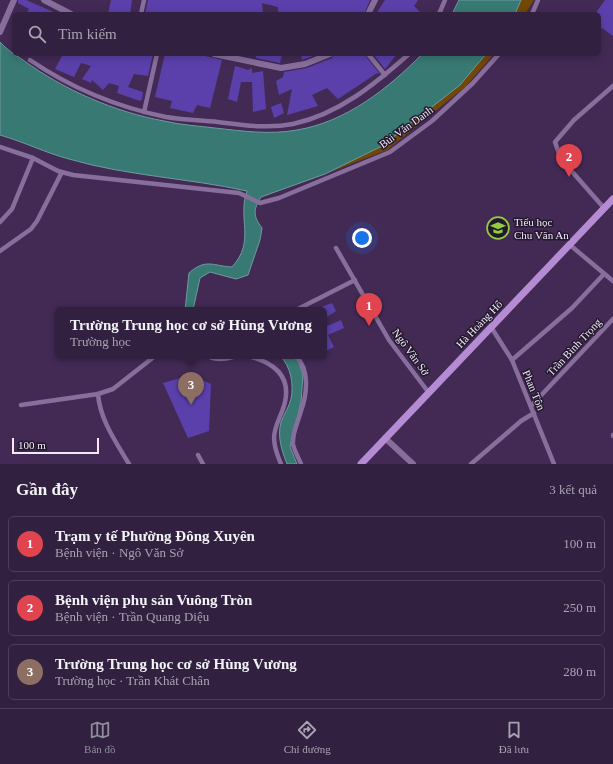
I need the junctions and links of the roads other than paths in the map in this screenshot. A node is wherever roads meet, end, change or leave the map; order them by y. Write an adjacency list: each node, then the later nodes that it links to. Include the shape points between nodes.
1 (14, 0): 12 (street)
2 (44, 0): 7 (street)
3 (144, 0): 8 (street)
4 (375, 0): 9 (street)
5 (445, 0): 10 (street)
6 (538, 0): 11 (street)
7 (67, 12)
8 (141, 12)
9 (369, 12)
10 (440, 12)
11 (533, 12)
12 (1, 31)
13 (157, 56): 22 (street)
14 (224, 56): 15 (street, via 281,68 305,64)
15 (325, 56)
16 (370, 56): 20 (street)
17 (407, 56): 20 (street)
18 (497, 56): 25 (street, Bùi Văn Danh, via 473,83 432,121 390,152 279,198 260,203 239,193)
19 (30, 60): 22 (street, via 79,89)
20 (385, 75): 22 (street, via 353,100 293,124 254,126)
21 (613, 86): 27 (street, via 574,120 556,142 561,159)
22 (144, 112)
23 (0, 147): 24 (street)
24 (34, 159): 25 (street); 28 (street, via 12,209)
25 (60, 172): 31 (street, via 31,229)
26 (613, 199): 27 (main road, Hà Hoàng Hổ)
27 (604, 208): 29 (main road, Hà Hoàng Hổ)
28 (0, 222)
29 (570, 245): 32 (street); 37 (main road, Hà Hoàng Hổ)
30 (336, 248): 33 (street, Ngô Văn Sở)
31 (0, 251)
32 (604, 274): 34 (street); 41 (street, via 572,308)
33 (355, 280): 35 (street); 42 (street, Ngô Văn Sở, via 389,340)
34 (613, 281)
35 (302, 307)
36 (613, 319): 45 (street, Trần Bình Trọng)
37 (491, 327): 41 (street, Phan Tôn); 42 (main road, Hà Hoàng Hổ)
38 (151, 359): 43 (street, via 113,389)
39 (255, 359): 51 (street, via 277,368 286,389 286,401 274,442)
40 (299, 359): 52 (street, via 305,373 302,410 293,444)
41 (512, 360): 45 (street, Phan Tôn)
42 (429, 393): 47 (main road, Hà Hoàng Hổ)
43 (98, 394): 44 (street); 49 (street, via 101,411 110,433)
44 (21, 405)
45 (531, 406): 46 (street, Phan Tôn)
46 (534, 413): 55 (street); 56 (street, Phan Tôn)
47 (385, 438): 53 (main road, Hà Hoàng Hổ); 54 (street)
48 (198, 455): 50 (street)
49 (130, 464)
50 (203, 464)
51 (281, 464)
52 (301, 464)
53 (361, 464)
54 (413, 464)
55 (471, 464)
56 (554, 464)

